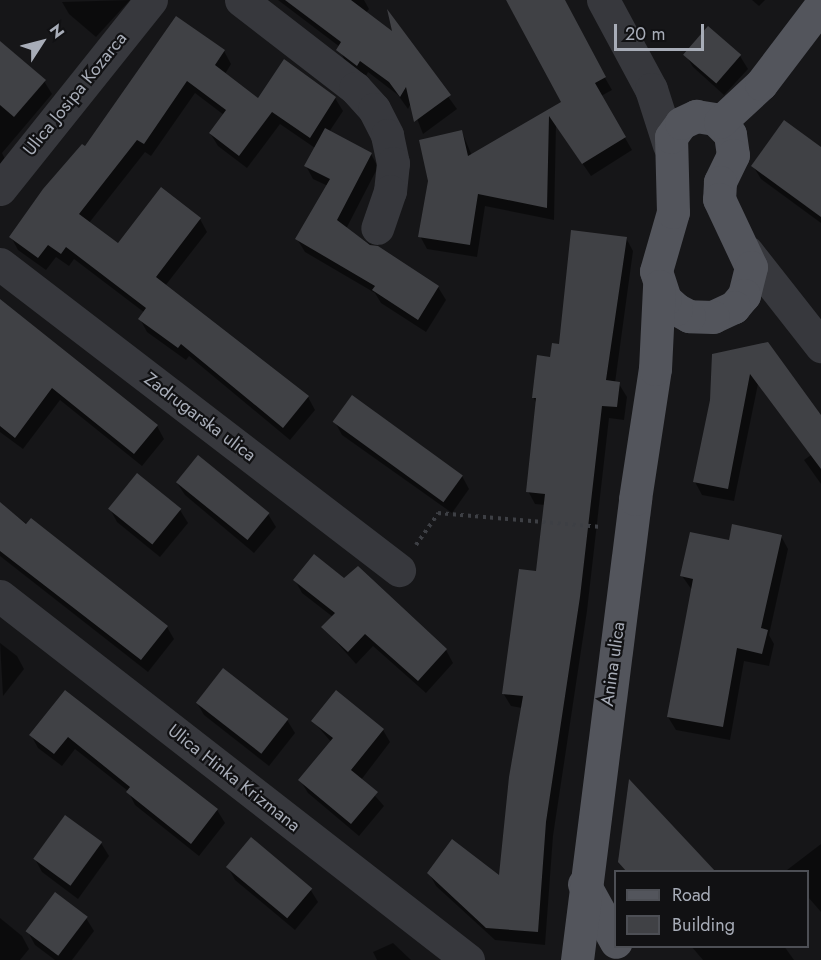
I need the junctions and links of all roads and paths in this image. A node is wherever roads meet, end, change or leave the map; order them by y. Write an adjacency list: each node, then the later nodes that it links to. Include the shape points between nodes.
1 (151, 0): 8 (street, Ulica Josipa Kozarca)
2 (240, 0): 9 (street, via 355,88 374,109 387,135 393,163 390,191)
3 (603, 0): 5 (street)
4 (821, 5): 6 (main road, via 761,84)
5 (651, 89): 6 (street); 7 (street)
6 (717, 128): 7 (main road, via 681,123); 10 (main road, via 719,199 725,217)
7 (669, 146): 12 (main road, Anina ulica, via 675,183 673,212 659,255)
8 (0, 189)
9 (377, 228)
10 (747, 252): 13 (main road, via 749,282); 14 (street)
11 (0, 264): 19 (street, Zadrugarska ulica)
12 (659, 286): 15 (main road, via 676,309); 17 (main road, Anina ulica)
13 (734, 307): 14 (street, via 767,306); 15 (main road)
14 (796, 314): 16 (street)
15 (701, 318): 17 (main road)
16 (821, 346)
17 (655, 369): 18 (main road, Anina ulica)
18 (631, 530): 19 (path, via 438,513); 21 (main road, Anina ulica)
19 (399, 570)
20 (0, 596): 24 (street, Ulica Hinka Krizmana)
21 (584, 884): 22 (main road); 25 (main road, Anina ulica)
22 (614, 940)
23 (621, 948): 26 (main road)
24 (468, 960)
25 (577, 960)
26 (632, 960)

